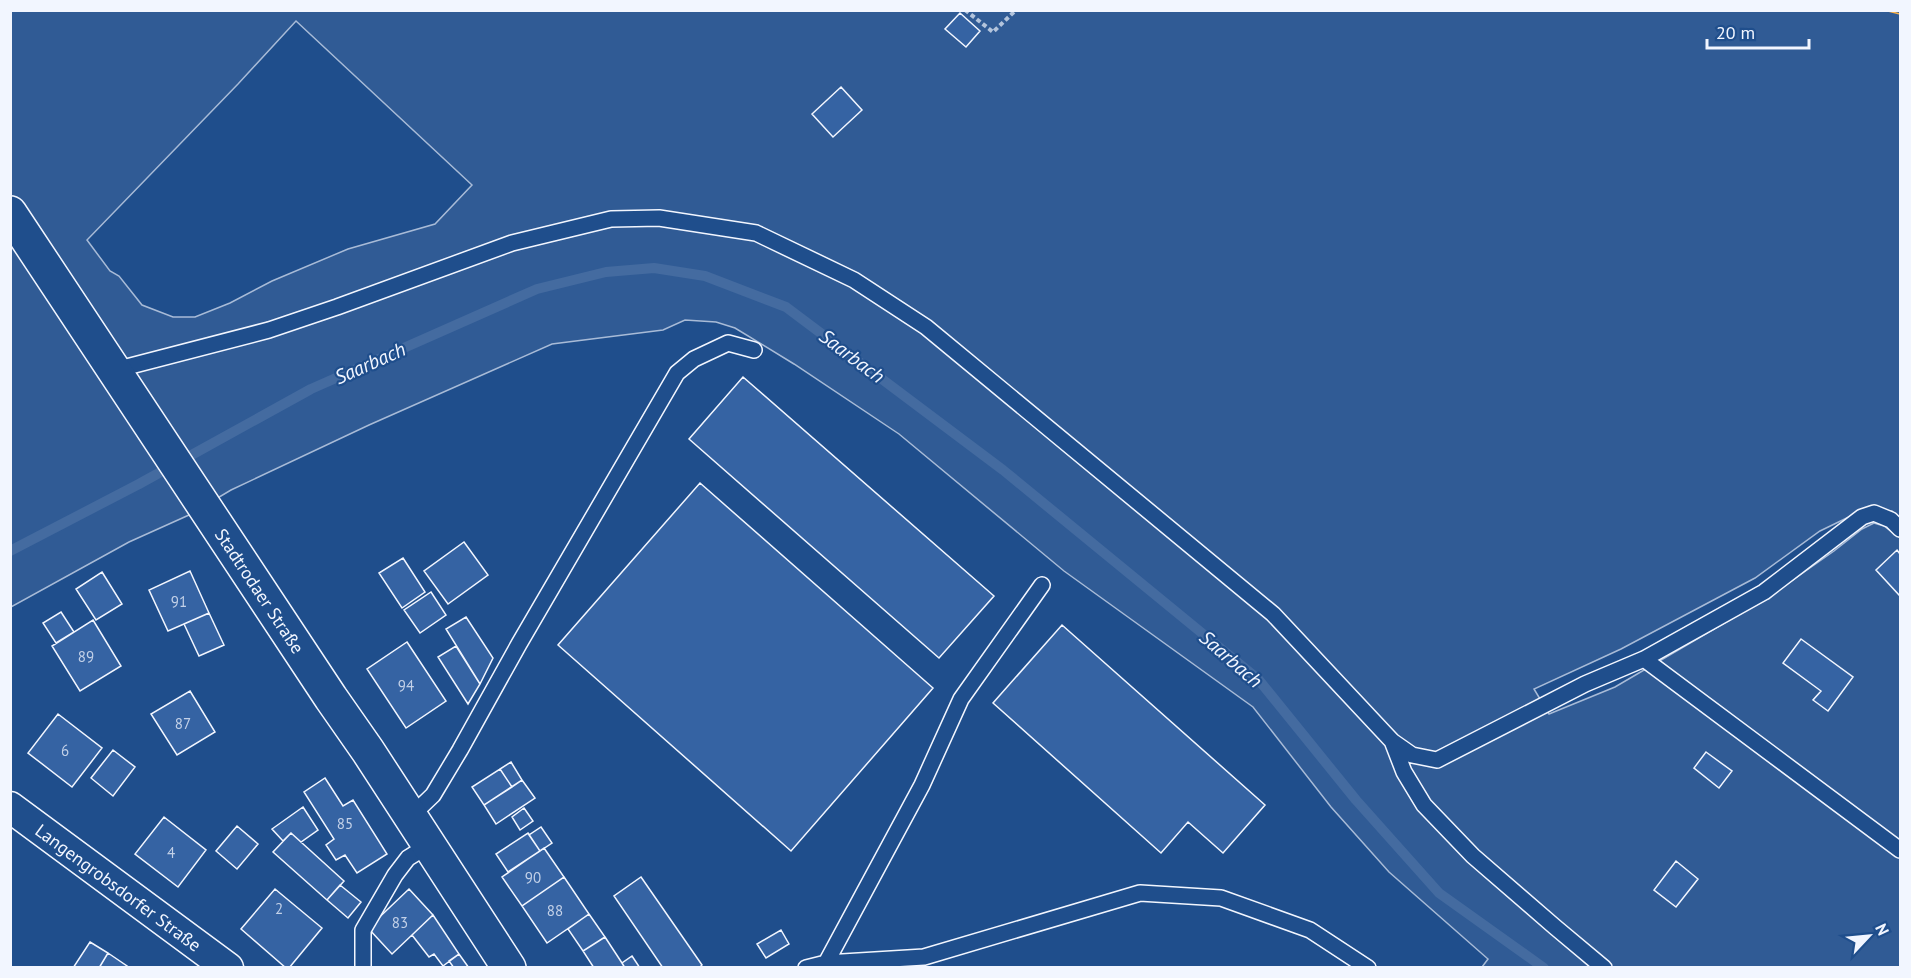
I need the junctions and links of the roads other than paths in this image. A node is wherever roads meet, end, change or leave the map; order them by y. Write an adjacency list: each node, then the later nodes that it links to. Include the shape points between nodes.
1 (10, 213): 3 (main road, Stadtrodaer Straße)
2 (754, 350): 9 (lane, via 728,343 694,358 676,373 434,795)
3 (115, 370): 7 (lane, via 269,330 512,243 601,221 659,218 756,233 854,280 926,327 1273,614); 9 (main road, Stadtrodaer Straße)
4 (1900, 529): 6 (lane, via 1874,513 1862,517 1764,592)
5 (1042, 585): 12 (lane, via 961,699 922,785)
6 (1644, 659): 7 (lane, via 1585,684 1437,760 1412,755); 11 (lane)
7 (1392, 741): 18 (lane, via 1404,772 1424,805 1473,856)
8 (10, 807): 13 (street, Langengrobsdorfer Straße)
9 (410, 817): 10 (main road, Stadtrodaer Straße)
10 (429, 845): 14 (lane, via 408,858 363,930); 15 (main road, Stadtrodaer Straße)
11 (1900, 850)
12 (826, 963): 16 (lane); 17 (lane, via 924,957 1140,893 1221,898 1310,930)
13 (228, 968)
14 (363, 968)
15 (509, 968)
16 (806, 968)
17 (1368, 968)
18 (1604, 968)

